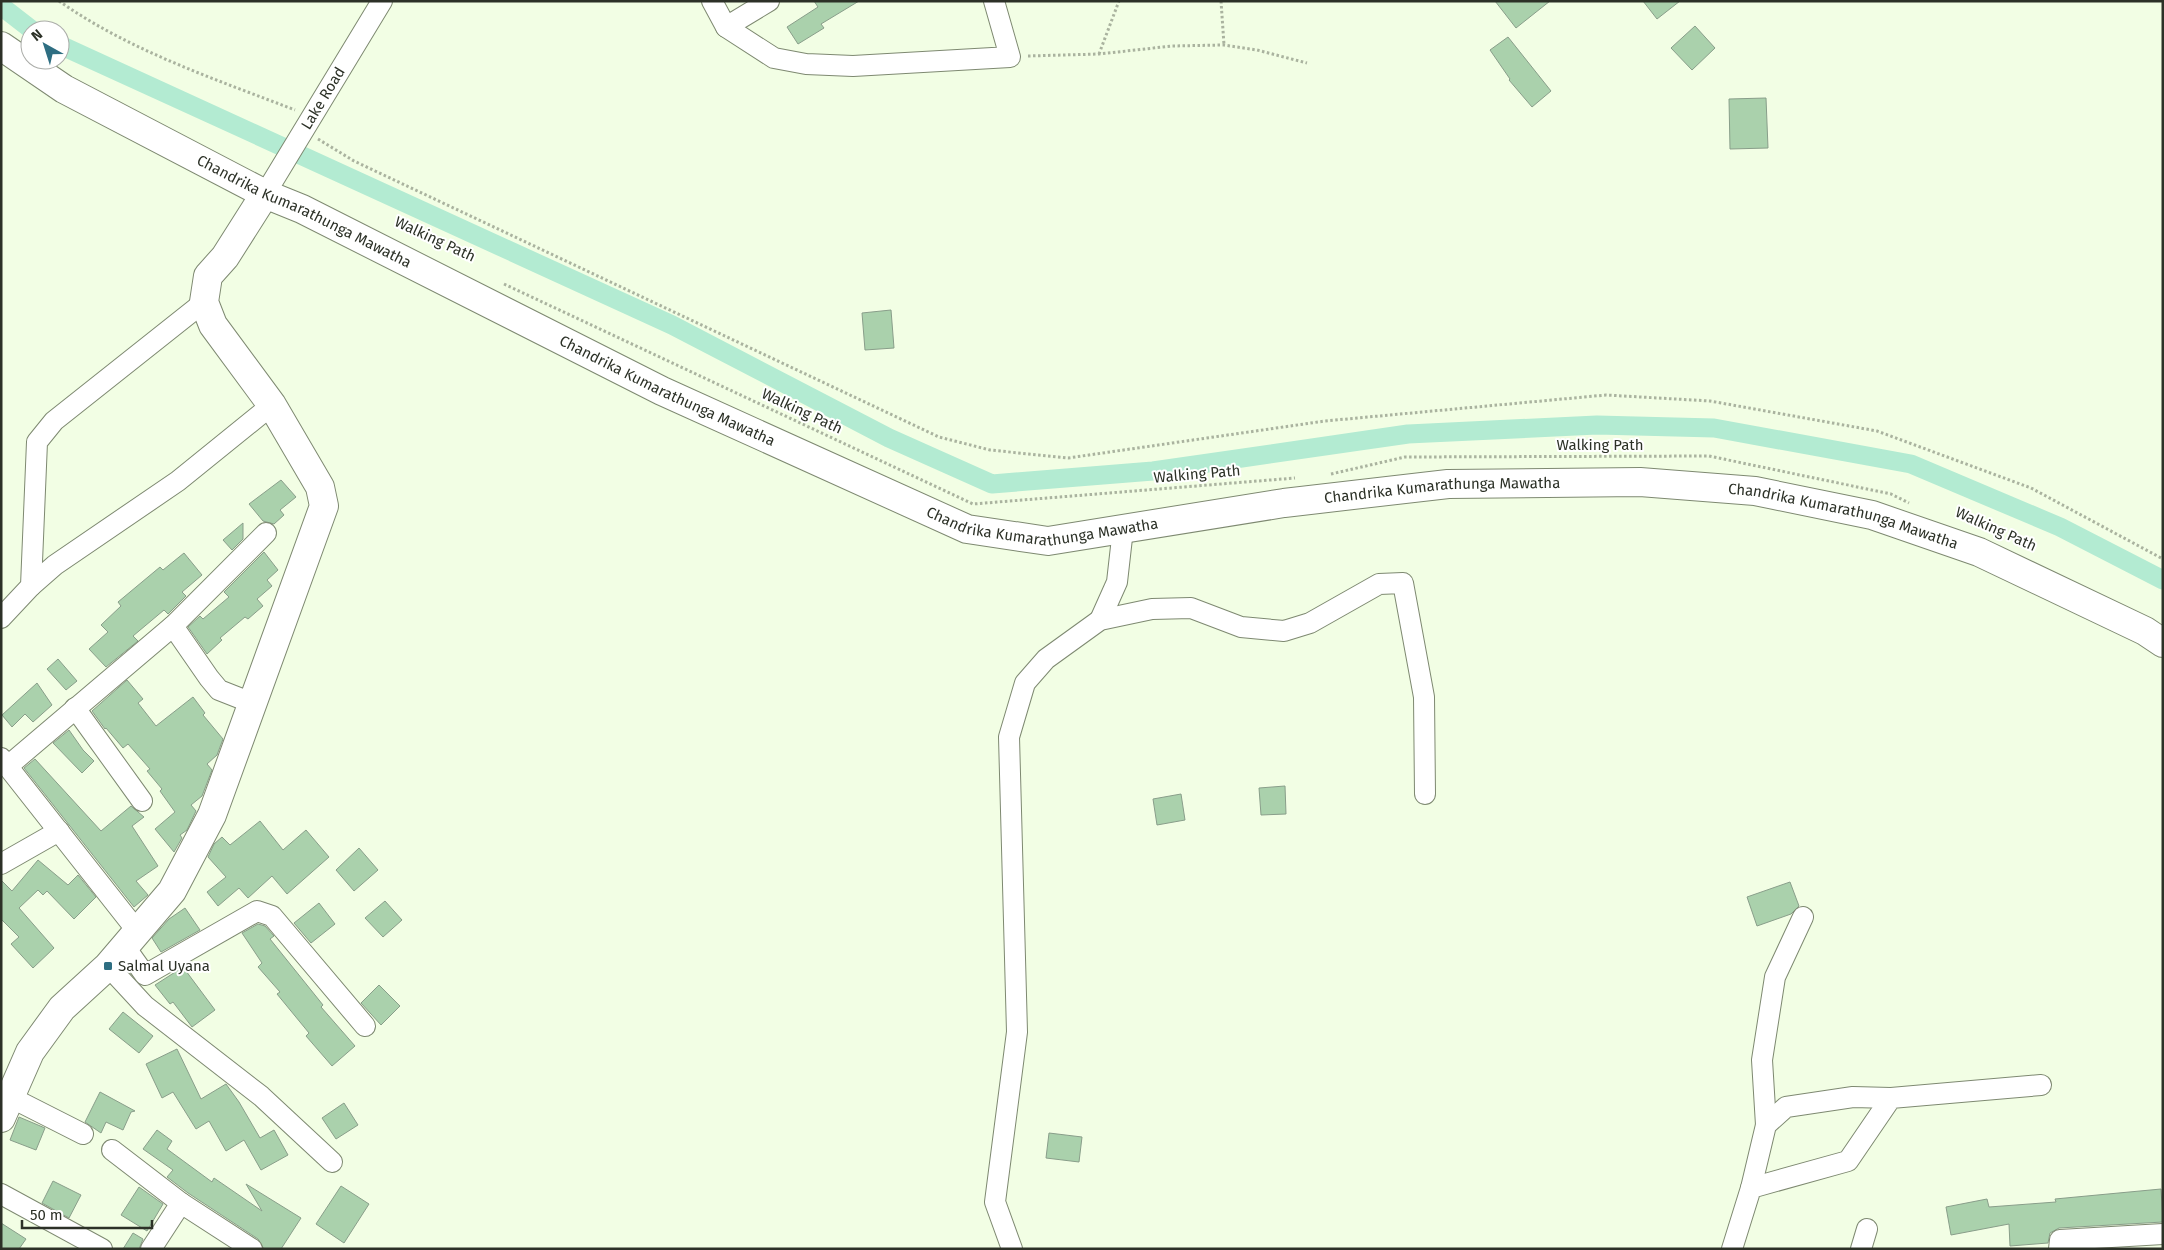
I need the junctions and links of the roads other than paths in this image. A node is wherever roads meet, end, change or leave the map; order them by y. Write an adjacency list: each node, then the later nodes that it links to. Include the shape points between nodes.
1 (382, 1): 7 (street, Lake Road)
2 (712, 1): 5 (street)
3 (769, 1): 5 (street)
4 (994, 1): 5 (street, via 1010,57 853,66 806,64 774,58)
5 (726, 27)
6 (1, 46): 7 (main road, Chandrika Kumarathunga Mawatha, via 64,89)
7 (270, 185): 8 (main road, via 225,257 208,276); 10 (main road, Chandrika Kumarathunga Mawatha, via 302,209 662,391 967,528 1048,541)
8 (204, 302): 9 (main road, via 213,325); 12 (street, via 54,422 37,442)
9 (272, 405): 12 (street, via 178,481 55,565); 17 (main road, via 320,486 324,506)
10 (1124, 529): 14 (street, via 1117,582); 16 (main road, Chandrika Kumarathunga Mawatha, via 1284,503 1448,484 1640,482 1755,491 1872,515 1978,552)
11 (266, 533): 15 (street)
12 (31, 586): 13 (street)
13 (1, 618)
14 (1100, 620): 20 (street, via 1152,609 1191,608 1241,627 1284,631 1310,623 1379,584 1403,583 1424,697); 42 (street, via 1046,659 1025,683 1009,737 1017,1032 995,1202)
15 (173, 626): 17 (street, via 219,690); 18 (street)
16 (2163, 642)
17 (252, 704): 25 (main road, via 212,815 172,891)
18 (75, 708): 19 (street); 21 (street)
19 (5, 762): 22 (street)
20 (1425, 794)
21 (142, 801)
22 (59, 831): 23 (street); 25 (street)
23 (1, 864)
24 (1803, 917): 30 (street, via 1775,977 1762,1060)
25 (124, 948): 26 (street, via 145,976 257,911 272,916); 29 (main road, via 62,1008 30,1052); 33 (street, via 145,1006 262,1096)
26 (365, 1026)
27 (2041, 1085): 28 (street)
28 (1891, 1098): 30 (street, via 1853,1097 1786,1107); 34 (street, via 1848,1160)
29 (6, 1107): 31 (street)
30 (1766, 1125): 34 (street)
31 (84, 1134)
32 (112, 1150): 36 (street)
33 (332, 1162)
34 (1751, 1188): 43 (street)
35 (1, 1194): 39 (street)
36 (180, 1202): 40 (street); 41 (street)
37 (1867, 1229): 44 (street)
38 (2163, 1234): 45 (street, via 2060,1240)
39 (102, 1249)
40 (151, 1249)
41 (252, 1249)
42 (1012, 1249)
43 (1732, 1249)
44 (1861, 1249)
45 (2059, 1249)

